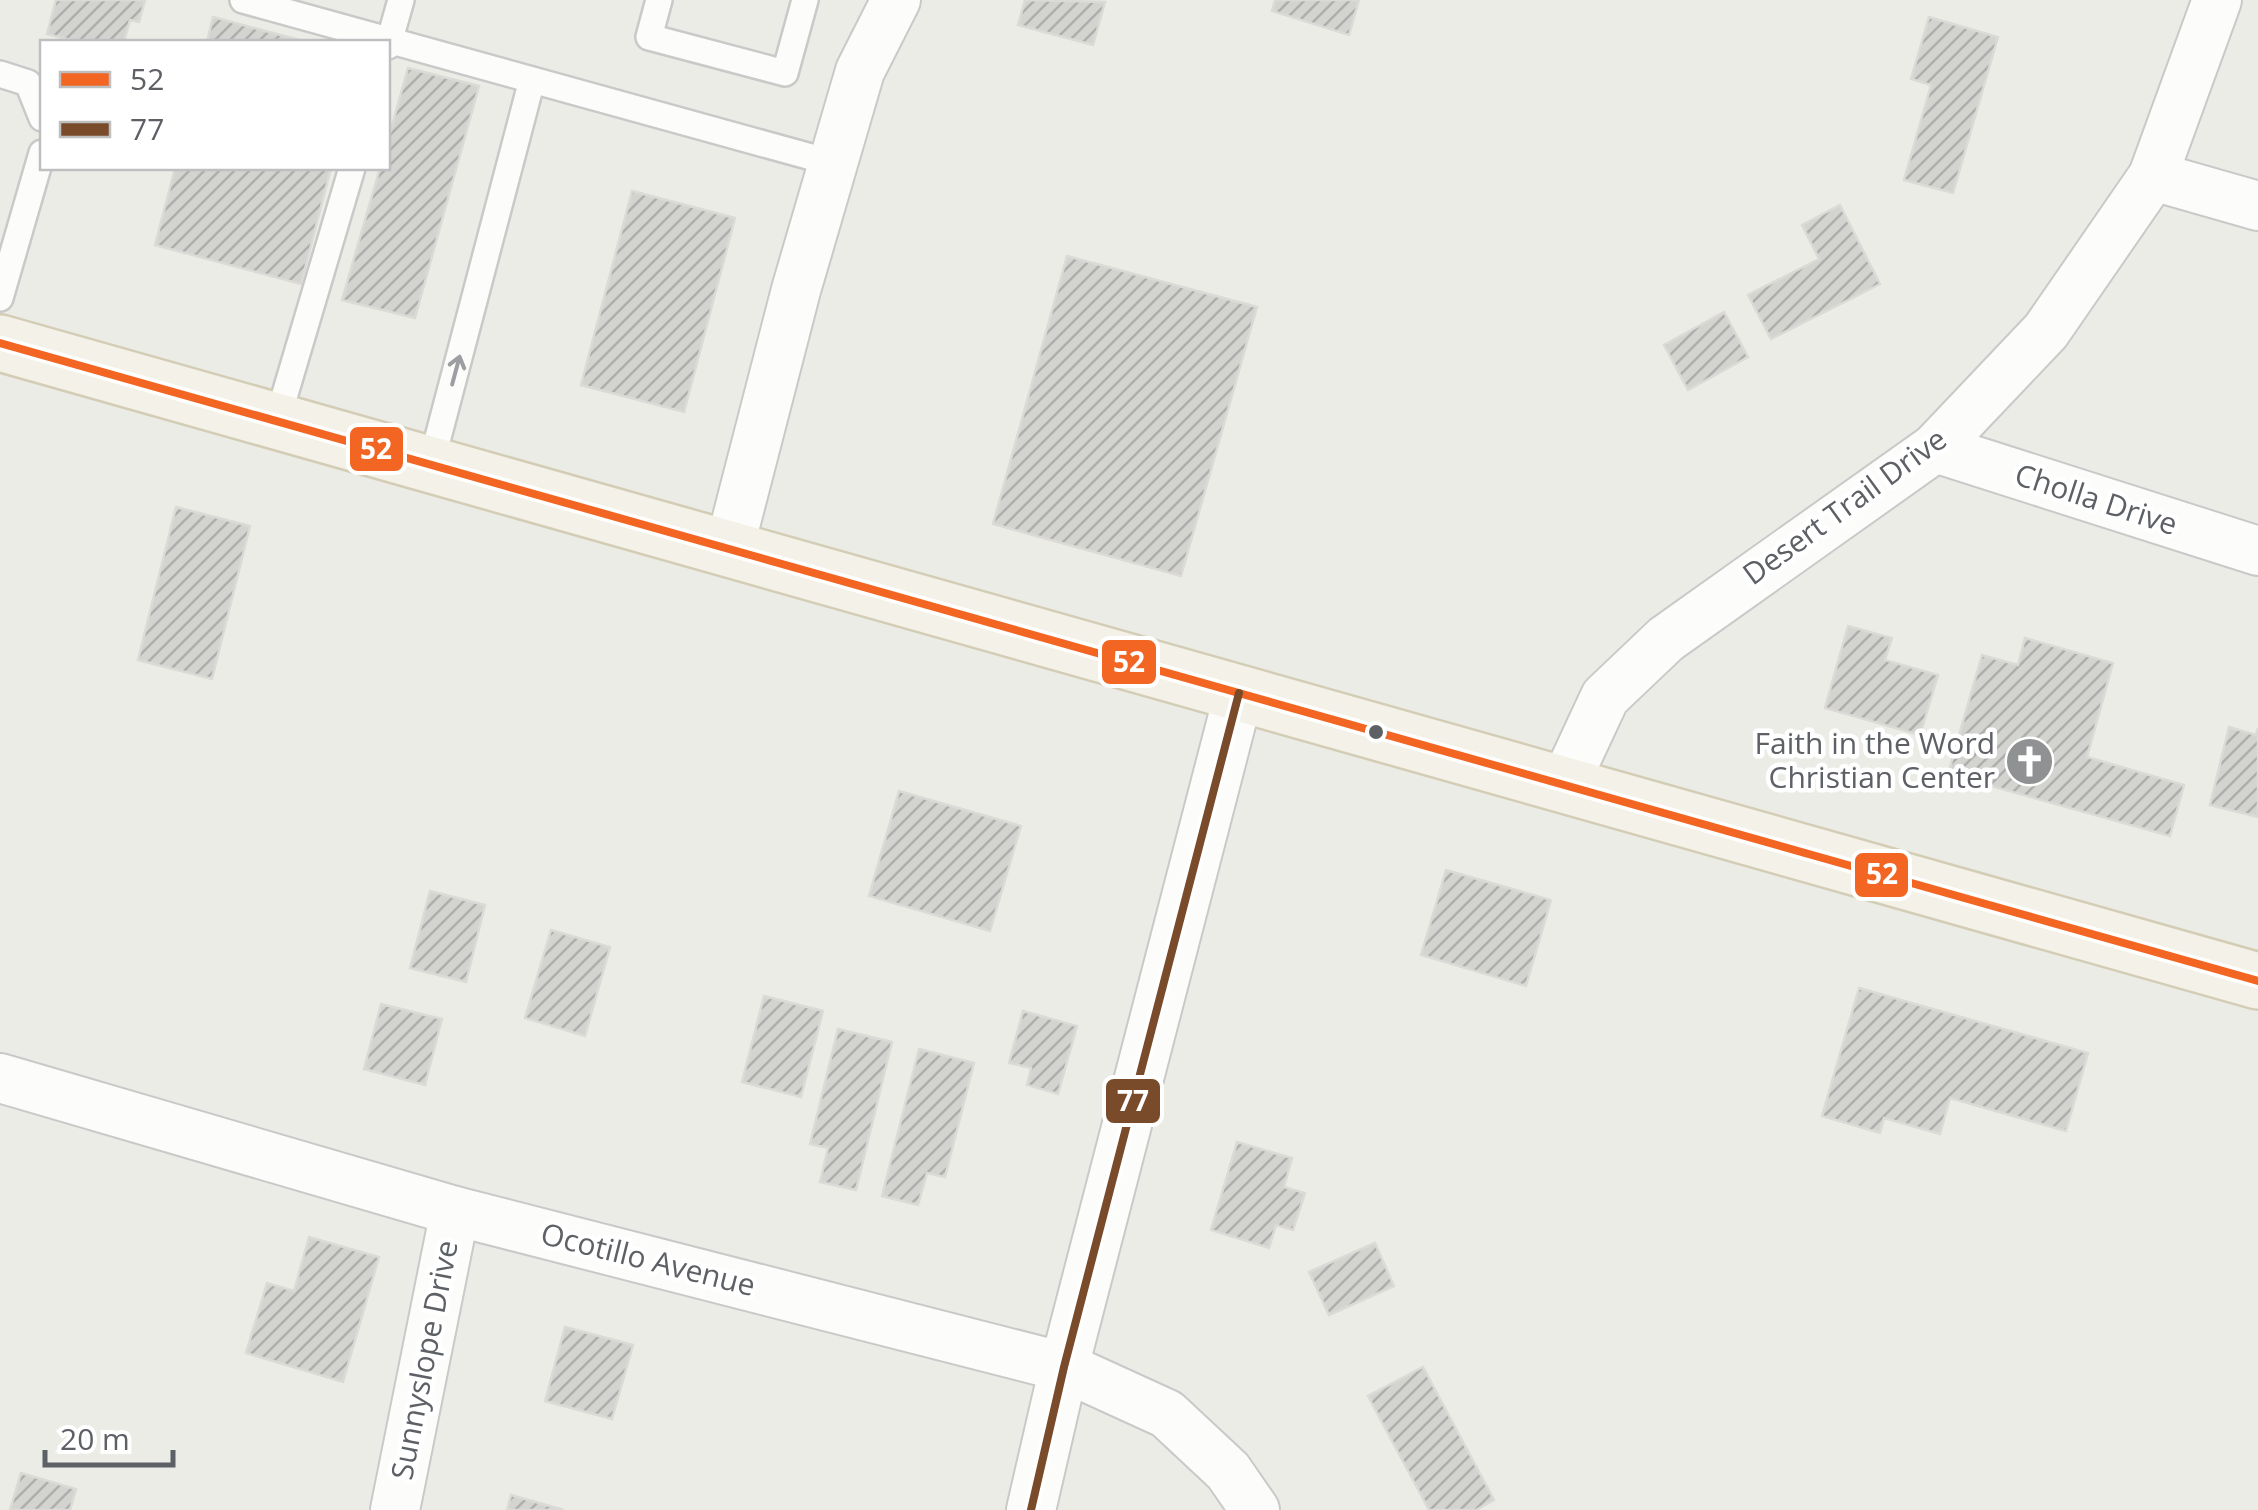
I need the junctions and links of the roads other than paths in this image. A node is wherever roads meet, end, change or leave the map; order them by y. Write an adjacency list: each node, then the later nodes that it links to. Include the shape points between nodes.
1 (243, 0): 7 (lane)
2 (401, 0): 8 (lane)
3 (659, 0): 4 (lane, via 649,37 784,73)
4 (805, 0)
5 (896, 0): 14 (street, via 860,71)
6 (2217, 0): 16 (street, Desert Trail Drive)
7 (378, 40)
8 (389, 40)
9 (390, 44): 11 (lane)
10 (0, 74): 12 (lane, via 28,83)
11 (532, 80): 14 (lane); 22 (lane, one-way to 11)
12 (40, 113)
13 (40, 160): 18 (lane)
14 (833, 163): 23 (street)
15 (351, 170): 20 (lane)
16 (2153, 176): 17 (street); 21 (street, Desert Trail Drive, via 2046,330)
17 (2258, 206)
18 (0, 298)
19 (0, 342): 20 (main road)
20 (277, 421): 22 (main road)
21 (1935, 448): 24 (street, Cholla Drive); 26 (street, Desert Trail Drive, via 1666,638 1605,696)
22 (431, 464): 23 (main road)
23 (729, 548): 25 (main road)
24 (2258, 551)
25 (1239, 693): 26 (main road); 30 (street)
26 (1564, 785): 27 (main road)
27 (2258, 981)
28 (0, 1078): 29 (street, Ocotillo Avenue)
29 (455, 1211): 30 (street, Ocotillo Avenue); 31 (street, Sunnyslope Drive)
30 (1064, 1367): 32 (street); 33 (street, Ocotillo Avenue, via 1167,1414 1228,1471)
31 (395, 1510)
32 (1030, 1510)
33 (1255, 1510)

